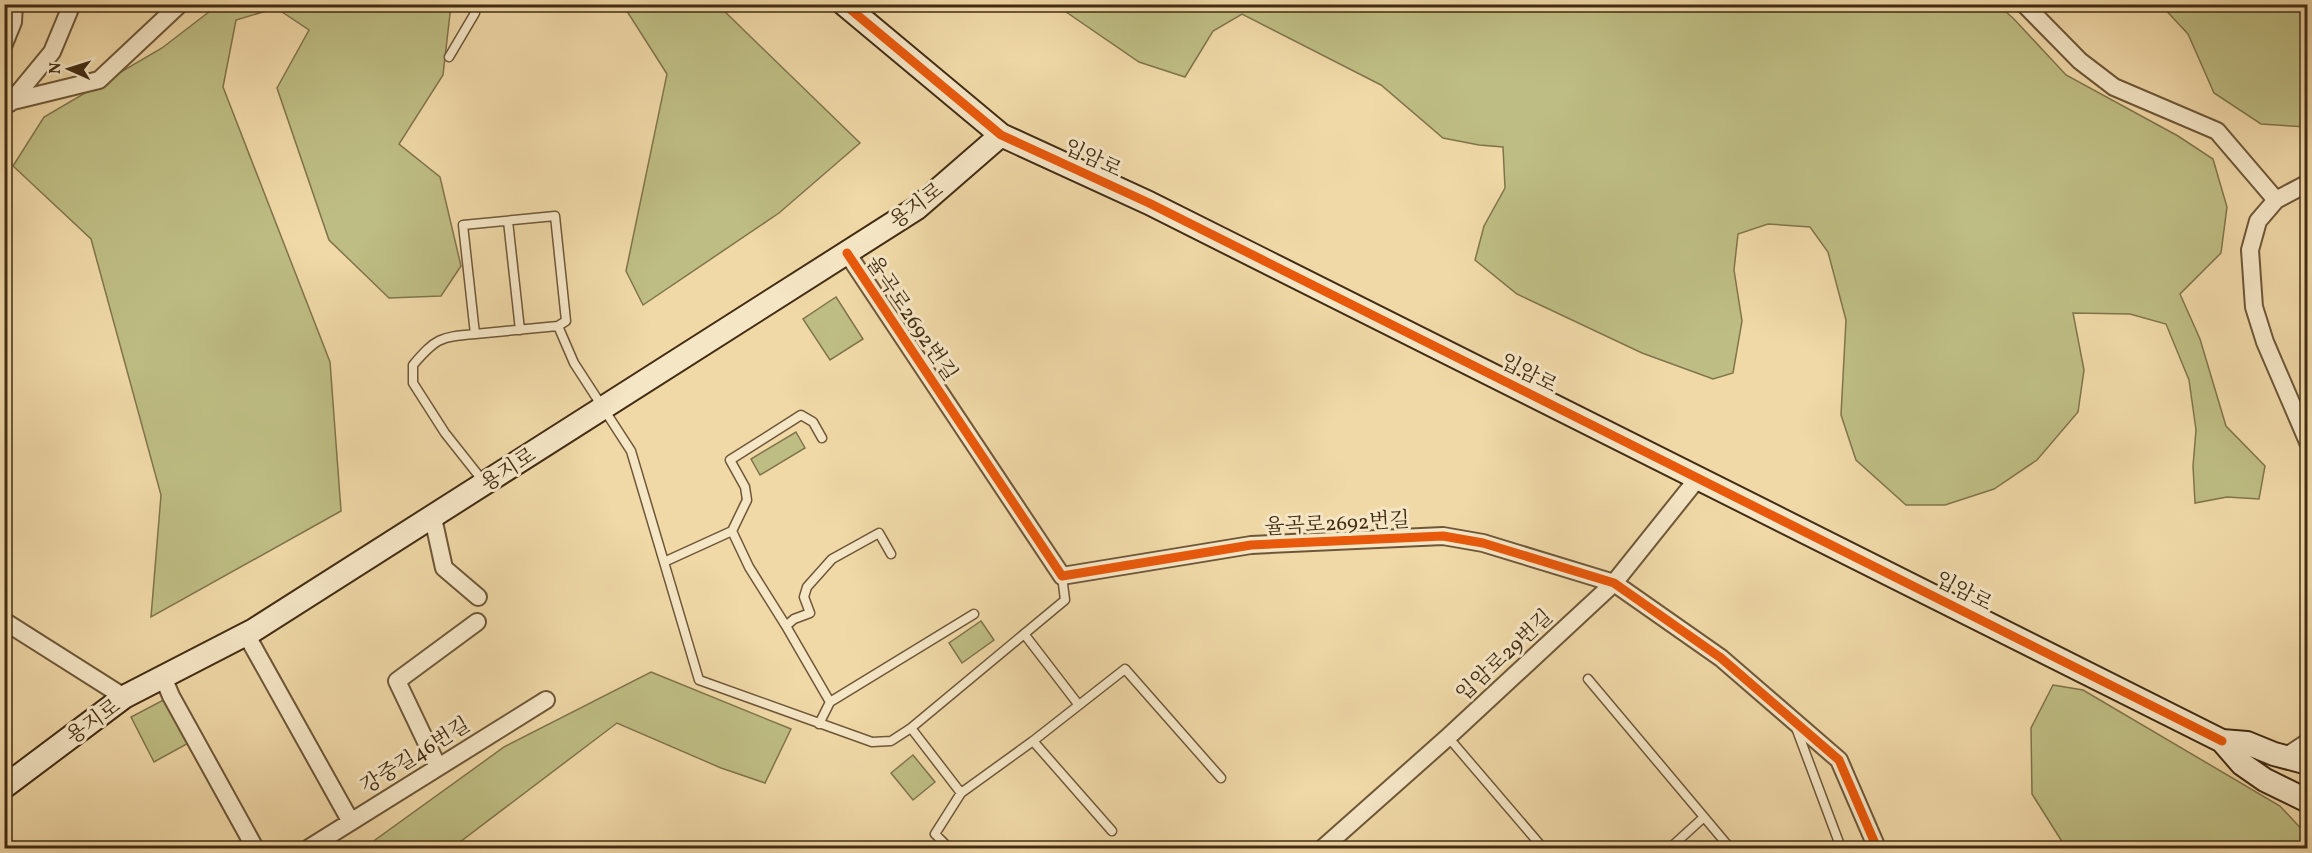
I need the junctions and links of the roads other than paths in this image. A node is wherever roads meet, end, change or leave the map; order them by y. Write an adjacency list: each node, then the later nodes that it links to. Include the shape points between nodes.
1 (14, 4): 7 (street, via 13,22)
2 (72, 4): 9 (street, via 52,52)
3 (180, 4): 9 (street, via 99,80)
4 (470, 4): 8 (lane, via 475,13)
5 (844, 4): 10 (street, 입암로)
6 (2024, 4): 12 (street, via 2080,61 2114,87 2217,131)
7 (4, 44)
8 (449, 57)
9 (9, 104)
10 (1001, 135): 14 (street, 용지로, via 917,208); 21 (street, 입암로, via 1149,203)
11 (2307, 183): 12 (street)
12 (2276, 200): 20 (street, via 2258,221 2250,250 2254,308)
13 (508, 221): 15 (lane, via 555,216 566,321); 16 (lane); 17 (lane, via 463,225)
14 (847, 253): 18 (street, 용지로); 27 (street, 율곡로2692번길)
15 (558, 326): 16 (lane); 18 (lane, via 574,363)
16 (519, 330): 17 (lane)
17 (475, 333): 22 (lane, via 444,336 427,349 413,365 413,383 445,433)
18 (604, 408): 22 (street, 용지로); 26 (lane, via 630,451)
19 (822, 438): 24 (lane, via 813,422 801,415 730,460 745,487 747,500)
20 (2307, 442)
21 (1698, 477): 28 (street, 입암로29번길); 47 (street, 입암로)
22 (486, 484): 23 (street, 용지로)
23 (433, 518): 29 (street, via 444,568); 34 (street, 용지로)
24 (732, 531): 26 (lane); 33 (lane, via 749,567)
25 (891, 554): 33 (lane, via 879,533 832,559 807,586 804,597 810,613)
26 (664, 562): 43 (lane, via 699,680)
27 (1062, 576): 28 (street, 율곡로2692번길, via 1251,545 1443,536 1483,543); 35 (lane, via 1065,600)
28 (1614, 583): 42 (street, 율곡로2692번길, via 1721,658); 45 (street, 입암로29번길)
29 (478, 597)
30 (974, 614): 40 (lane)
31 (4, 621): 38 (street)
32 (477, 622): 51 (street, via 397,681)
33 (786, 626): 40 (lane)
34 (246, 634): 36 (street, 용지로); 57 (street)
35 (1025, 635): 41 (lane); 44 (lane)
36 (163, 677): 38 (street, 용지로); 59 (street)
37 (1588, 679): 56 (lane)
38 (124, 697): 53 (street, 용지로)
39 (546, 700): 51 (street, 강중길46번길)
40 (830, 702): 43 (lane)
41 (1078, 704): 46 (lane); 52 (lane, via 1125,669)
42 (1793, 720): 66 (lane); 67 (street, 율곡로2692번길, via 1839,760)
43 (819, 724): 44 (lane, via 872,741 891,741)
44 (911, 728): 54 (lane)
45 (1448, 737): 62 (street, 입암로29번길); 63 (lane)
46 (1033, 741): 54 (lane); 58 (lane)
47 (2222, 741): 49 (street, via 2247,743); 55 (street, via 2242,764)
48 (2307, 742): 49 (street)
49 (2285, 757): 50 (street)
50 (2307, 763)
51 (438, 767): 57 (street, 강중길46번길)
52 (1221, 778)
53 (4, 786)
54 (961, 793): 61 (lane, via 935,834)
55 (2307, 801)
56 (1704, 817): 64 (lane); 65 (lane)
57 (351, 822): 60 (street, 강중길46번길)
58 (1112, 831)
59 (255, 849)
60 (309, 849)
61 (949, 849)
62 (1323, 849)
63 (1543, 849)
64 (1670, 849)
65 (1730, 849)
66 (1841, 849)
67 (1877, 849)

